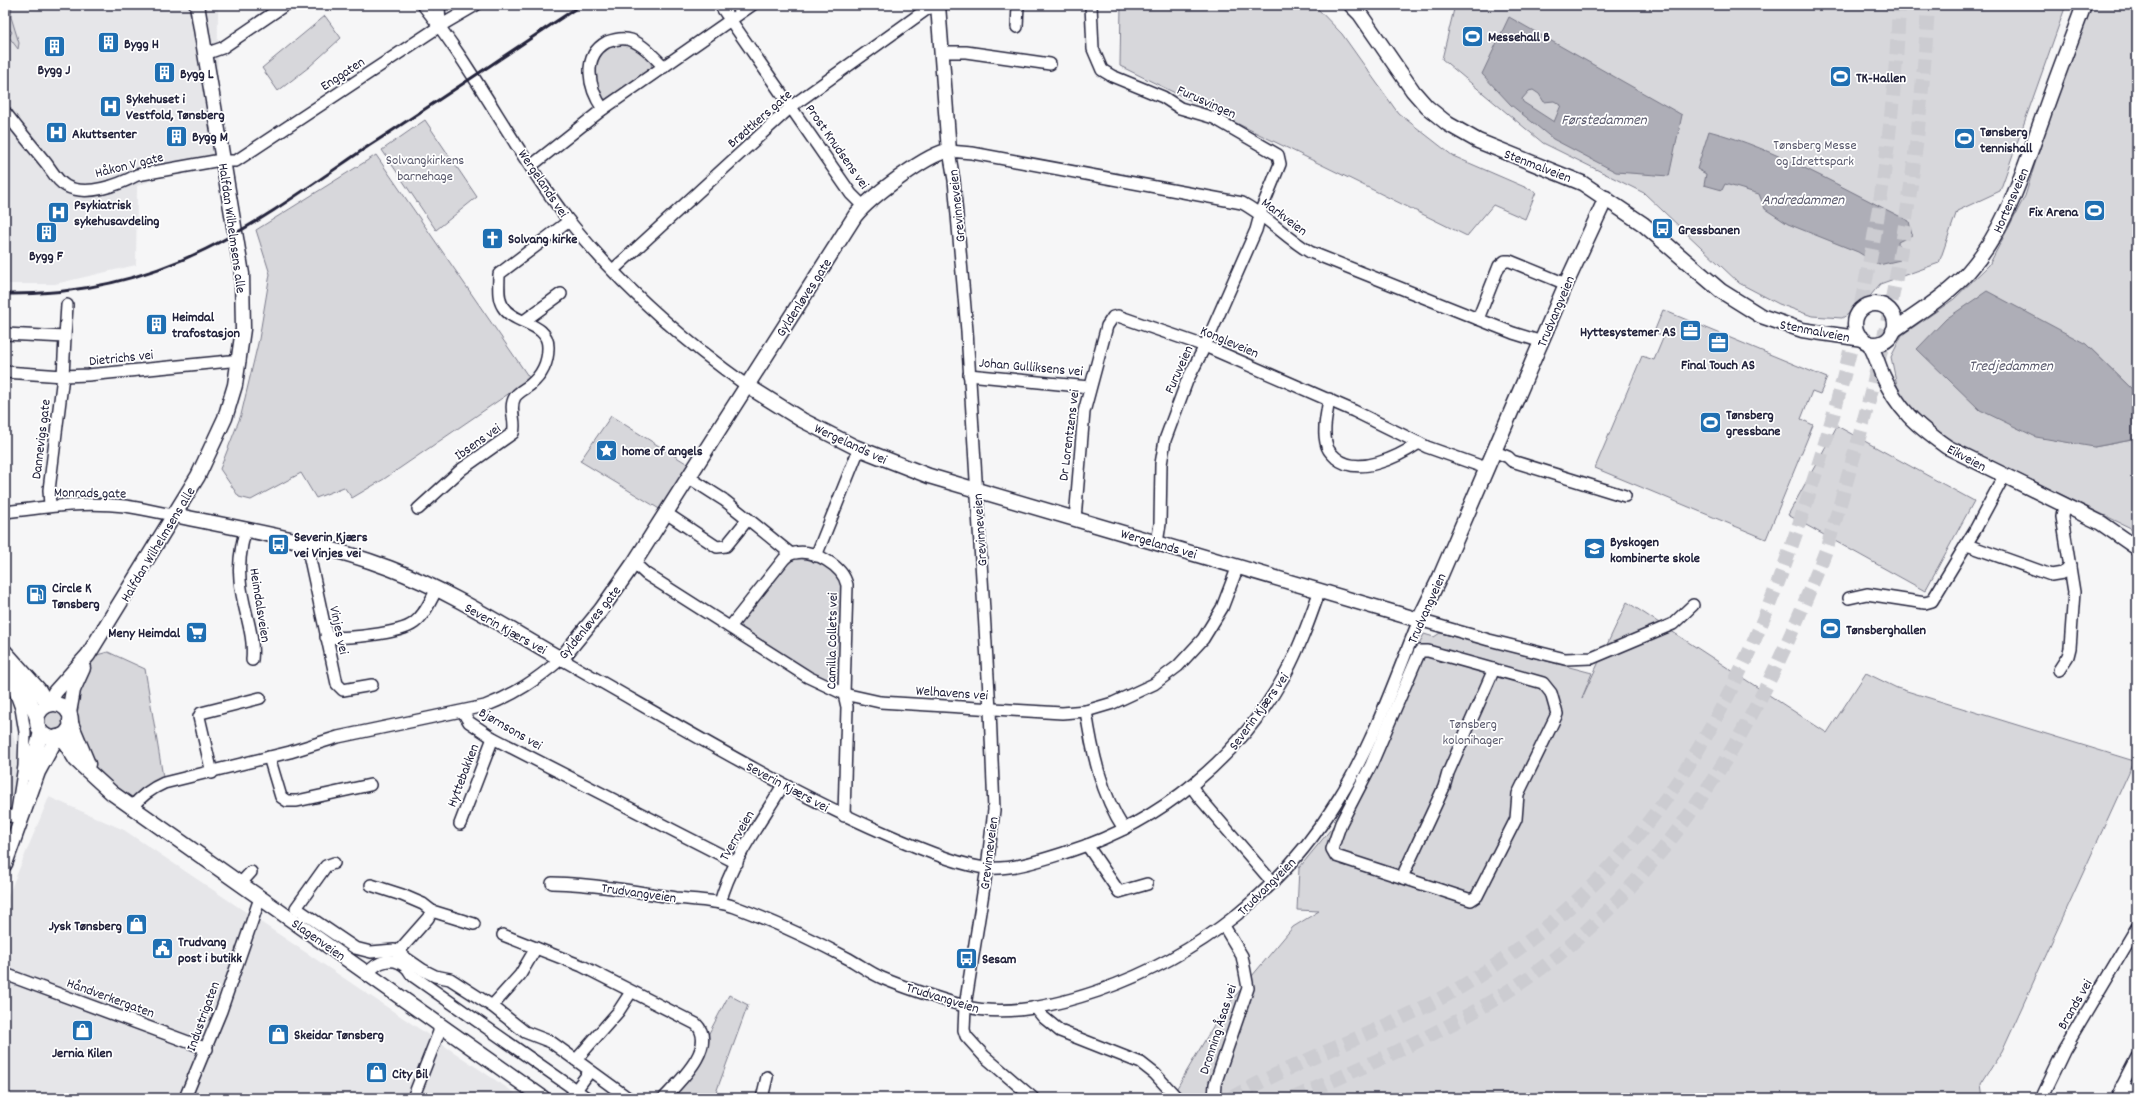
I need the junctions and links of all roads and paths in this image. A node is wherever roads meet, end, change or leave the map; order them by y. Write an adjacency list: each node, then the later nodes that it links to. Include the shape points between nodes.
1 (197, 5): 17 (main road, Halfdan Wilhelmsens alle)
2 (285, 5): 17 (street, via 222,48)
3 (423, 5): 14 (street, Wergelands vei)
4 (439, 5): 14 (street)
5 (476, 5): 14 (street, Enggaten)
6 (720, 5): 13 (street, Prost Knudsens vei)
7 (752, 5): 13 (street)
8 (1018, 5): 15 (street)
9 (1091, 5): 28 (street, Furusvingen, via 1093,50 1102,70 1163,97 1180,108 1214,118 1278,155 1280,164)
10 (1351, 5): 26 (main road, Stenmalveien, via 1360,14 1413,91 1427,107 1448,124 1478,141 1572,178)
11 (2084, 5): 34 (main road, Hortensveien, via 2022,174 1999,227 1970,270 1947,292)
12 (938, 6): 16 (main road, Grevinneveien); 20 (street, Brødtkers gate, via 927,9)
13 (731, 21): 19 (street); 20 (street, Prost Knudsens vei)
14 (440, 26): 24 (street, Enggaten, via 236,161); 25 (street, Wergelands vei)
15 (1017, 27)
16 (942, 52): 18 (street, via 966,52); 23 (main road, Grevinneveien)
17 (205, 54): 24 (main road, Halfdan Wilhelmsens alle)
18 (1050, 64)
19 (664, 67): 21 (street); 21 (street, via 632,40 616,39 605,44 594,55 589,71)
20 (792, 106): 27 (street, Prost Knudsens vei, via 851,194); 30 (street, Brødtkers gate)
21 (603, 109): 25 (street)
22 (5, 112): 24 (street, Håkon V gate, via 58,179 75,189 105,187 127,181 137,175)
23 (949, 151): 27 (main road, Gyldenløves gate, via 935,154); 28 (street, Markveien, via 972,153 1228,200 1242,204); 49 (street, Grevinneveien, via 960,242)
24 (223, 161): 47 (main road, Halfdan Wilhelmsens alle, via 242,274 243,329)
25 (532, 166): 29 (street, Wergelands vei)
26 (1606, 198): 31 (main road, Trudvangveien); 35 (main road, Stenmalveien, via 1643,224 1712,284)
27 (863, 206): 51 (main road, Gyldenløves gate)
28 (1260, 215): 39 (street, Markveien, via 1310,252); 46 (street, Furuveien, via 1256,230)
29 (569, 221): 30 (street, Wergelands vei); 40 (street, Ibsens vei, via 499,274 499,295 503,307 514,317)
30 (613, 270): 51 (street, Wergelands vei, via 675,331)
31 (1566, 284): 39 (street, via 1505,261 1499,266); 45 (main road, Trudvangveien)
32 (561, 294): 40 (street)
33 (67, 305): 43 (street, Dannevigs gate)
34 (1928, 305): 36 (main road, Hortensveien, via 1901,310); 42 (main road, Hortensveien)
35 (1747, 306): 38 (main road, Stenmalveien, via 1789,320 1824,326 1841,325); 44 (main road, Stenmalveien, via 1777,323)
36 (1888, 309): 38 (main road, Stenmalveien, via 1870,305); 42 (main road, via 1894,319)
37 (1118, 316): 46 (street, Kongleveien); 53 (street, Dr Lorentzens vei, via 1109,320)
38 (1856, 317): 44 (main road, Stenmalveien, via 1856,329)
39 (1478, 319): 45 (street, Markveien)
40 (524, 321): 65 (street, Ibsens vei, via 543,332 548,350 541,373 514,399 513,433 462,469)
41 (5, 334): 43 (street)
42 (1891, 335): 44 (main road, Stenmalveien, via 1881,343); 52 (main road, Eikveien, via 1885,358)
43 (65, 337): 50 (street, Dannevigs gate)
44 (1866, 341): 52 (main road, Eikveien)
45 (1542, 342): 57 (main road, Trudvangveien)
46 (1205, 346): 54 (street, Kongleveien); 72 (street, Furuveien, via 1187,382 1165,440 1161,464 1160,524)
47 (240, 360): 50 (street, Dietrichs vei); 68 (main road, Halfdan Wilhelmsens alle, via 230,404 215,442)
48 (5, 372): 50 (street, Dietrichs vei)
49 (969, 375): 53 (street, Johan Gulliksens vei); 61 (street, Grevinneveien)
50 (63, 376): 64 (street, Dannevigs gate, via 49,490)
51 (746, 385): 56 (main road, Wergelands vei, via 802,420); 60 (main road, Gyldenløves gate)
52 (1889, 386): 59 (main road, Eikveien, via 1903,411 1929,434 1947,447)
53 (1089, 387): 70 (street, Dr Lorentzens vei, via 1080,438)
54 (1329, 399): 55 (street, Kongleveien); 55 (street, via 1325,426 1326,442 1330,453 1340,462 1365,467)
55 (1419, 443): 58 (street, Kongleveien)
56 (859, 449): 61 (main road, Wergelands vei, via 929,476); 77 (street)
57 (1493, 451): 58 (main road, Trudvangveien); 62 (street, via 1512,461)
58 (1486, 468): 85 (main road, Trudvangveien)
59 (2004, 476): 63 (main road, Eikveien); 74 (street)
60 (688, 477): 67 (main road, Gyldenløves gate); 69 (street)
61 (976, 490): 70 (main road, Wergelands vei); 98 (street, Grevinneveien)
62 (1625, 496)
63 (2064, 505): 75 (main road, Eikveien, via 2116,532); 79 (street, via 2062,517)
64 (50, 506): 66 (street, Monrads gate); 68 (street, Monrads gate, via 126,506)
65 (418, 509)
66 (5, 512)
67 (666, 513): 69 (street, via 717,547 726,546); 78 (main road, Gyldenløves gate)
68 (174, 515): 71 (main road, Severin Kjærs vei); 89 (main road, Halfdan Wilhelmsens alle)
69 (748, 518): 76 (street)
70 (1075, 518): 72 (main road, Wergelands vei)
71 (245, 530): 73 (main road, Severin Kjærs vei); 91 (street, Heimdalsveien, via 239,561 240,581 253,640)
72 (1157, 543): 80 (main road, Wergelands vei)
73 (312, 545): 81 (main road, Severin Kjærs vei, via 389,568); 87 (street, Vinjes vei, via 310,559)
74 (1967, 545): 79 (street, via 2051,575 2063,573); 83 (street, via 1932,601 1925,603 1867,594)
75 (2137, 548)
76 (791, 554): 77 (street, Camilla Collets vei, via 807,552); 86 (street, via 784,559)
77 (816, 556): 95 (street, Camilla Collets vei, via 834,564 846,579)
78 (634, 563): 86 (street, Welhavens vei, via 646,574); 90 (main road, Gyldenløves gate, via 601,610)
79 (2070, 565): 93 (street, via 2074,592 2070,648 2068,656)
80 (1238, 566): 82 (main road, Wergelands vei); 99 (street, Welhavens vei, via 1222,608 1203,639 1178,666 1154,684)
81 (436, 589): 87 (street, via 426,610 412,625 351,638); 90 (main road, Severin Kjærs vei)
82 (1320, 590): 85 (main road, Wergelands vei); 111 (street, Severin Kjærs vei, via 1299,646 1273,694 1226,755)
83 (1849, 598)
84 (1694, 605): 85 (street, via 1673,624 1592,658 1565,659)
85 (1419, 620): 125 (street, Trudvangveien, via 1378,718 1339,798 1308,843)
86 (730, 626): 95 (street, Welhavens vei, via 808,677)
87 (326, 637): 94 (street, Vinjes vei, via 340,688 348,690)
88 (7, 654): 97 (main road, via 39,690); 102 (main road, via 24,683); 113 (street, via 6,667 21,708 25,732 24,766)
89 (88, 655): 97 (main road, Halfdan Wilhelmsens alle, via 55,692); 101 (main road, Halfdan Wilhelmsens alle, via 73,690)
90 (561, 659): 100 (street, Gyldenløves gate, via 527,687 505,698); 109 (street, Severin Kjærs vei)
91 (252, 660)
92 (1494, 669): 124 (street, via 1444,787); 124 (street, via 1543,683 1548,687 1556,709 1554,722 1518,794 1516,819 1474,899 1465,899); 124 (street, via 1420,651 1371,765 1341,823 1332,849 1334,854)
93 (2058, 670)
94 (372, 685)
95 (844, 694): 98 (street, Welhavens vei, via 880,702); 114 (street, Camilla Collets vei, via 847,707)
96 (260, 698): 107 (street, via 201,713 199,717)
97 (48, 705): 101 (main road, via 62,706); 102 (main road, via 41,709)
98 (990, 710): 99 (street, Welhavens vei, via 1046,713); 122 (street, Grevinneveien, via 994,810)
99 (1086, 711): 116 (street, via 1095,761 1117,819)
100 (463, 712): 105 (street, Bjørnsons vei, via 469,722); 106 (street, Bjørnsons vei, via 338,737)
101 (70, 717): 104 (main road, via 68,730); 108 (main road, Slagenveien, via 82,753)
102 (37, 718): 103 (main road, via 37,726)
103 (41, 732): 104 (main road, via 51,738); 113 (main road, via 23,799)
104 (59, 737): 108 (main road, Slagenveien, via 76,760); 121 (main road, via 38,772)
105 (493, 738): 115 (street, Hyttebakken); 120 (street, Bjørnsons vei)
106 (269, 757): 107 (street, Bjørnsons vei); 110 (street, via 280,797 287,801)
107 (212, 773): 112 (street, Bjørnsons vei, via 152,788)
108 (96, 779): 112 (main road, Slagenveien)
109 (783, 784): 114 (street, Severin Kjærs vei); 120 (street, Tverrveien)
110 (370, 785)
111 (1191, 786): 116 (street, Severin Kjærs vei); 125 (street)
112 (131, 808): 127 (main road, Slagenveien)
113 (10, 816): 117 (main road)
114 (844, 816): 122 (street, Severin Kjærs vei, via 904,842 970,865)
115 (460, 824)
116 (1124, 829): 118 (street, Severin Kjærs vei)
117 (5, 845)
118 (1087, 845): 122 (street, Severin Kjærs vei, via 1026,863); 128 (street, via 1119,892)
119 (334, 863): 138 (street, Slagenveien, via 326,866 296,908 355,948 371,952 389,949)
120 (737, 863): 131 (street, Tverrveien)
121 (5, 864)
122 (988, 868): 144 (street, Grevinneveien)
123 (251, 872): 127 (street)
124 (1402, 877)
125 (1273, 882): 134 (street, Trudvangveien, via 1252,904)
126 (552, 883): 131 (street, Trudvangveien, via 604,886)
127 (240, 884): 130 (main road, Slagenveien)
128 (1147, 884)
129 (371, 886): 132 (street, via 402,895)
130 (260, 898): 141 (main road, Slagenveien); 147 (street, Industrigaten)
131 (720, 903): 144 (street, Trudvangveien, via 733,906 831,950 882,978)
132 (432, 911): 133 (street); 138 (street)
133 (474, 924)
134 (1224, 926): 145 (street, Trudvangveien, via 1156,967 1116,985 1076,998); 164 (street, Dronning Åsas vei, via 1242,956 1248,988 1215,1084)
135 (2137, 927): 165 (street, Brands vei, via 2064,1050)
136 (503, 935): 137 (street)
137 (536, 948): 142 (street, via 582,966); 143 (street, via 520,975)
138 (398, 952): 139 (street)
139 (411, 966): 141 (street, via 392,960 383,961); 143 (street, via 450,979); 153 (street, via 413,976)
140 (5, 974): 147 (street, Håndverkergaten)
141 (367, 974): 146 (main road, Slagenveien)
142 (631, 992): 149 (street, via 618,1012); 160 (street, via 696,1024 702,1030 704,1037 701,1048 691,1068)
143 (492, 1006): 149 (street, via 525,1032 551,1042)
144 (965, 1006): 145 (street, Trudvangveien, via 983,1010); 162 (street, via 963,1020 966,1036 990,1062)
145 (1035, 1007): 163 (street, via 1060,1031 1141,1063)
146 (439, 1024): 156 (street, via 439,1032); 157 (main road, Slagenveien)
147 (207, 1049): 155 (street, Industrigaten)
148 (2137, 1057): 152 (street)
149 (576, 1060): 150 (street)
150 (590, 1071): 153 (street); 159 (street)
151 (767, 1077): 161 (street)
152 (2121, 1087): 154 (street); 166 (street)
153 (573, 1094): 158 (street)
154 (2137, 1095)
155 (185, 1098)
156 (413, 1098)
157 (543, 1098)
158 (587, 1098)
159 (628, 1098)
160 (664, 1098)
161 (762, 1098)
162 (1033, 1098)
163 (1177, 1098)
164 (1214, 1098)
165 (2041, 1098)
166 (2116, 1098)

